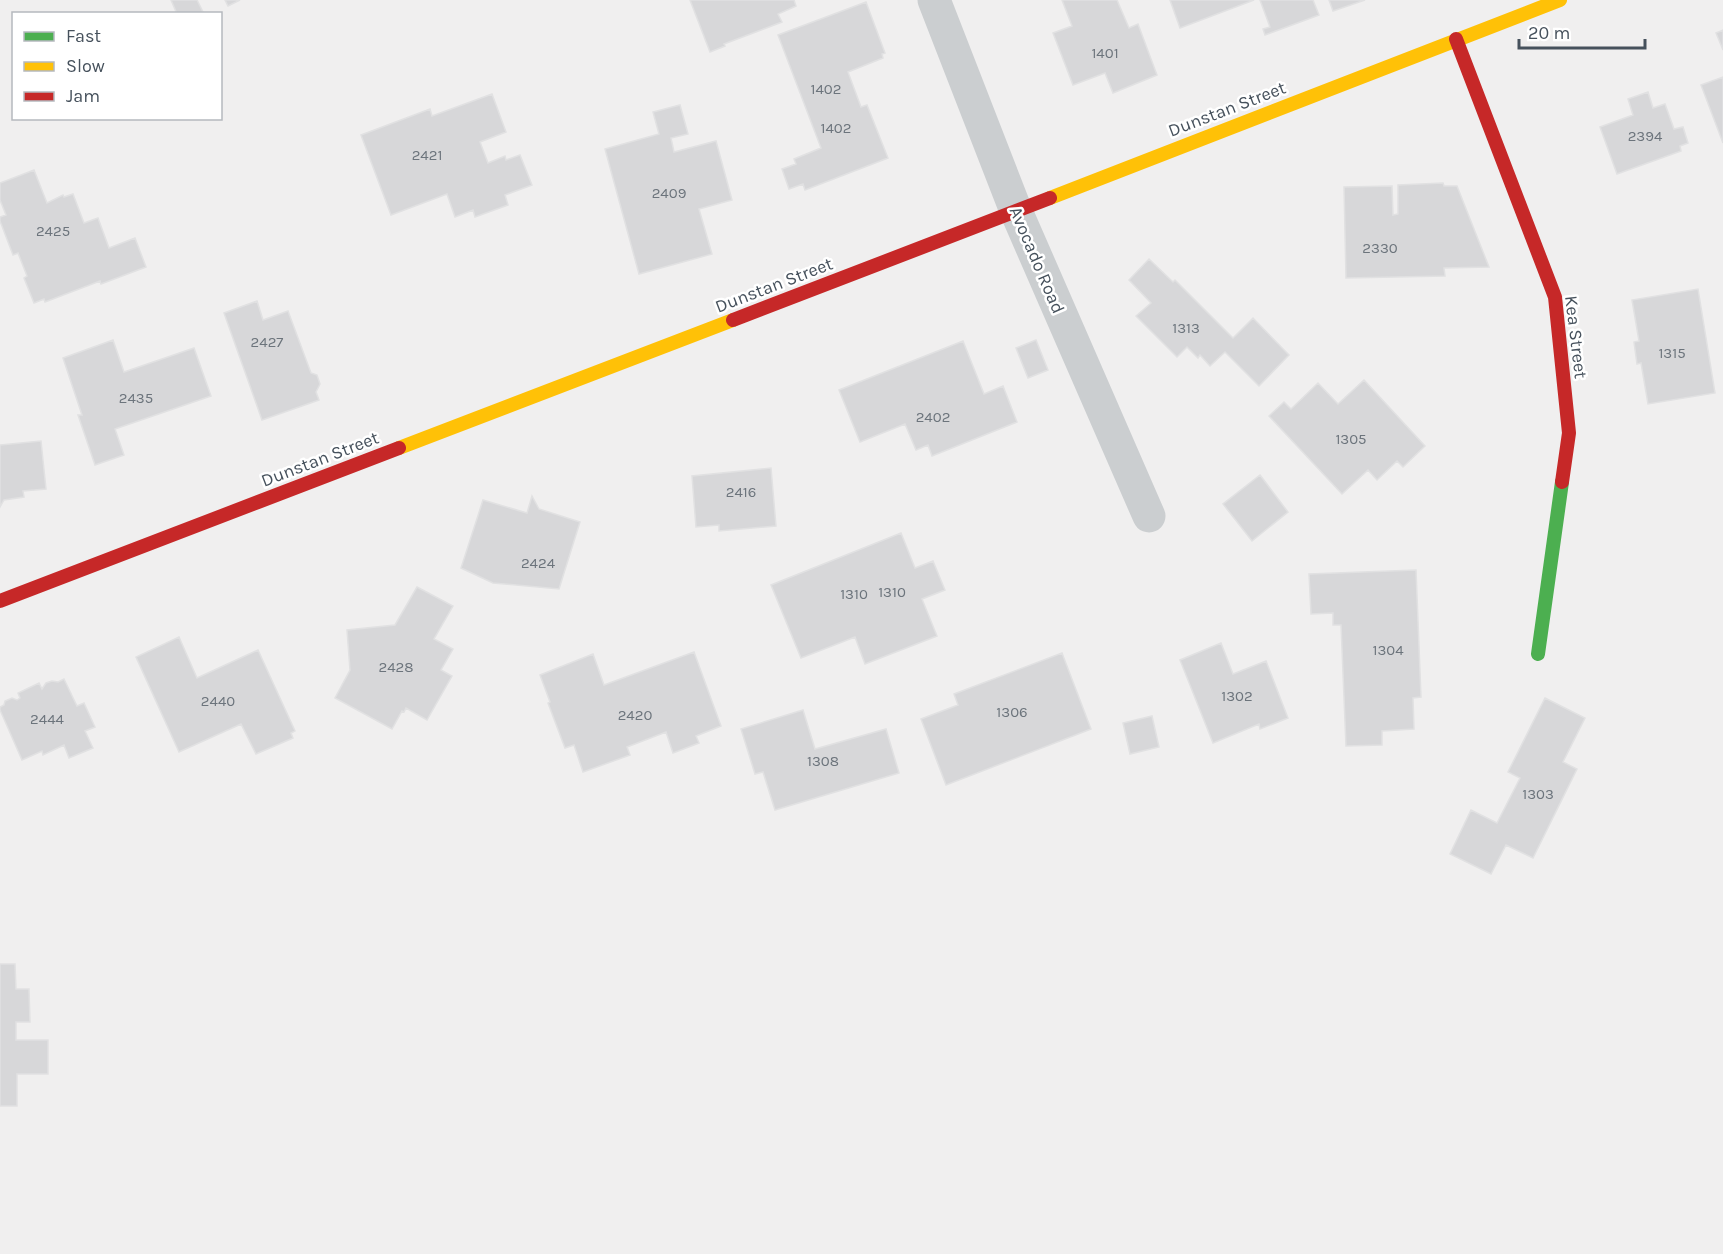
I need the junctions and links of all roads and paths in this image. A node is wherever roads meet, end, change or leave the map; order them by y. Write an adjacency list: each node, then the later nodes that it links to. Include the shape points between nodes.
1 (934, 0): 4 (street, Avocado Road)
2 (1560, 0): 3 (street, Dunstan Street)
3 (1456, 39): 4 (street, Dunstan Street); 7 (street, Kea Street, via 1555,297 1558,318 1569,433)
4 (1016, 211): 5 (street, Avocado Road); 6 (street, Dunstan Street)
5 (1149, 516)
6 (0, 601)
7 (1538, 654)

